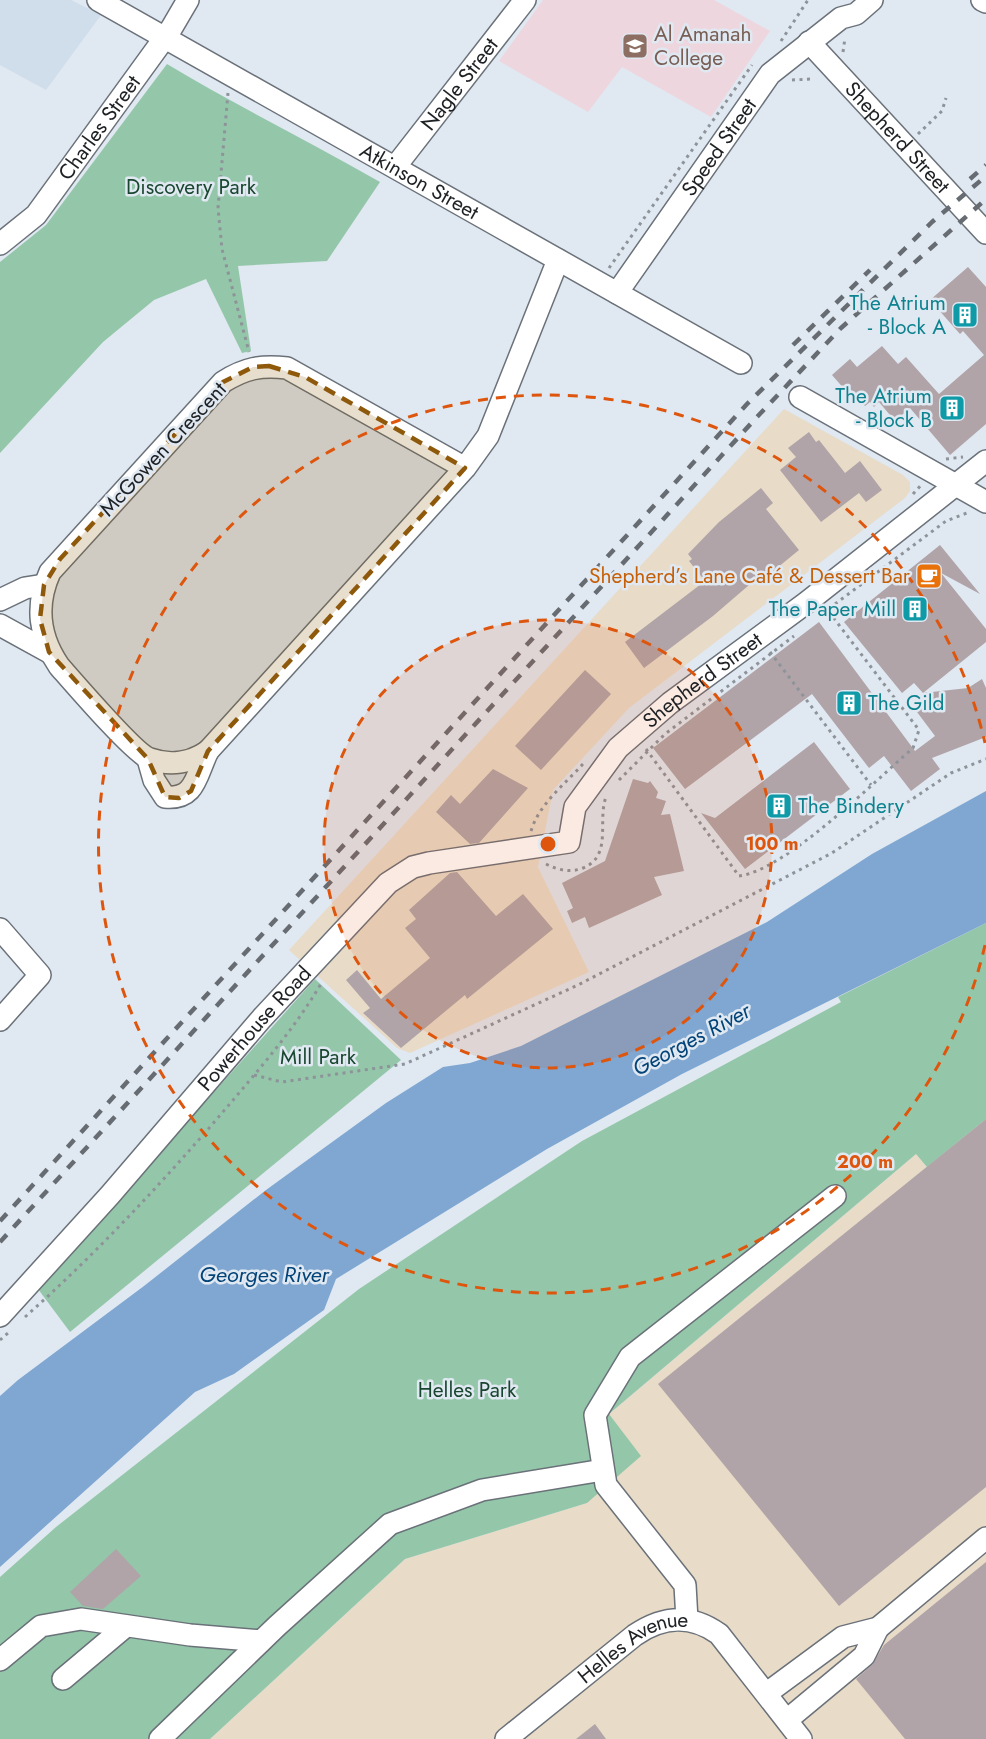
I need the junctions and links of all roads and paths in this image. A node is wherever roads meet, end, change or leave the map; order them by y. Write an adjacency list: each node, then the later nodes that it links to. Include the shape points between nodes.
1 (98, 0): 7 (street, Atkinson Street)
2 (189, 0): 7 (street, Charles Street)
3 (525, 0): 15 (street, Nagle Street)
4 (808, 0): 9 (path)
5 (872, 0): 6 (street, Speed Street)
6 (846, 17): 8 (street, Speed Street); 11 (path, via 843,53)
7 (166, 37): 12 (street, Atkinson Street); 17 (street, Charles Street, via 36,215)
8 (809, 42): 16 (street, Shepherd Street); 20 (street, Speed Street, via 771,74 752,97)
9 (773, 48)
10 (758, 60): 19 (path)
11 (847, 60)
12 (235, 76): 15 (street, Atkinson Street); 22 (path, via 226,98 218,208 222,249 250,354 243,356)
13 (946, 98): 14 (path, via 942,111)
14 (914, 137)
15 (395, 167): 18 (street, Atkinson Street)
16 (986, 233)
17 (0, 244)
18 (558, 260): 20 (street, Atkinson Street); 26 (street, McGowen Crescent, via 488,436)
19 (605, 270)
20 (617, 293): 21 (street, Atkinson Street)
21 (741, 363)
22 (253, 367): 26 (street, McGowen Crescent, via 287,368); 29 (street, McGowen Crescent, via 223,382 60,558)
23 (800, 396): 27 (street)
24 (940, 459): 25 (path)
25 (976, 459): 27 (street, Shepherd Street)
26 (465, 468): 38 (street, McGowen Crescent)
27 (958, 486): 28 (street); 31 (street, Shepherd Street)
28 (980, 507): 31 (path, via 957,514)
29 (44, 585): 30 (street, via 25,588); 36 (street, McGowen Crescent, via 40,619)
30 (0, 600)
31 (822, 603): 32 (path); 35 (street, Shepherd Street); 42 (path, via 920,730 913,748)
32 (819, 617)
33 (0, 625): 36 (street, McGowen Crescent)
34 (800, 632): 35 (path)
35 (764, 646): 37 (path); 37 (street, Shepherd Street, via 670,703); 42 (path)
36 (49, 652): 39 (street, McGowen Crescent)
37 (640, 743): 41 (path); 42 (path, via 739,876 753,874 818,832); 44 (street, Shepherd Street, via 618,748 584,792 576,807)
38 (208, 752): 39 (street, McGowen Crescent, via 184,762); 39 (street, McGowen Crescent, via 191,791 179,798 165,797 154,780)
39 (148, 759)
40 (986, 759): 49 (path, via 951,773 832,853 578,985 405,1064 282,1082)
41 (617, 781)
42 (871, 785)
43 (610, 789): 45 (path, via 601,814 602,846 596,860 588,866 567,871 556,869)
44 (569, 842): 45 (street, Powerhouse Road)
45 (531, 848): 52 (street, Powerhouse Road, via 413,867 388,883 262,1018)
46 (0, 929): 48 (street, via 40,975)
47 (325, 976): 49 (path)
48 (0, 1020)
49 (254, 1075): 51 (path, via 157,1190)
50 (835, 1196): 54 (street, via 630,1357 594,1415)
51 (22, 1320)
52 (7, 1321): 53 (path)
53 (0, 1340)
54 (603, 1470): 56 (street, via 606,1485 685,1585); 59 (street, via 482,1490 390,1524)
55 (986, 1538): 58 (street)
56 (687, 1620): 62 (street, Helles Avenue, via 719,1634); 65 (street, Helles Avenue, via 663,1620 647,1627)
57 (126, 1626): 59 (street); 60 (street, via 81,1619 41,1626); 61 (street)
58 (878, 1628): 62 (street, via 843,1637); 63 (street, via 864,1656)
59 (261, 1641): 64 (street)
60 (0, 1660)
61 (63, 1679)
62 (767, 1693): 63 (street, Helles Avenue)
63 (787, 1720): 66 (street, Helles Avenue)
64 (160, 1739)
65 (506, 1739)
66 (801, 1739)

